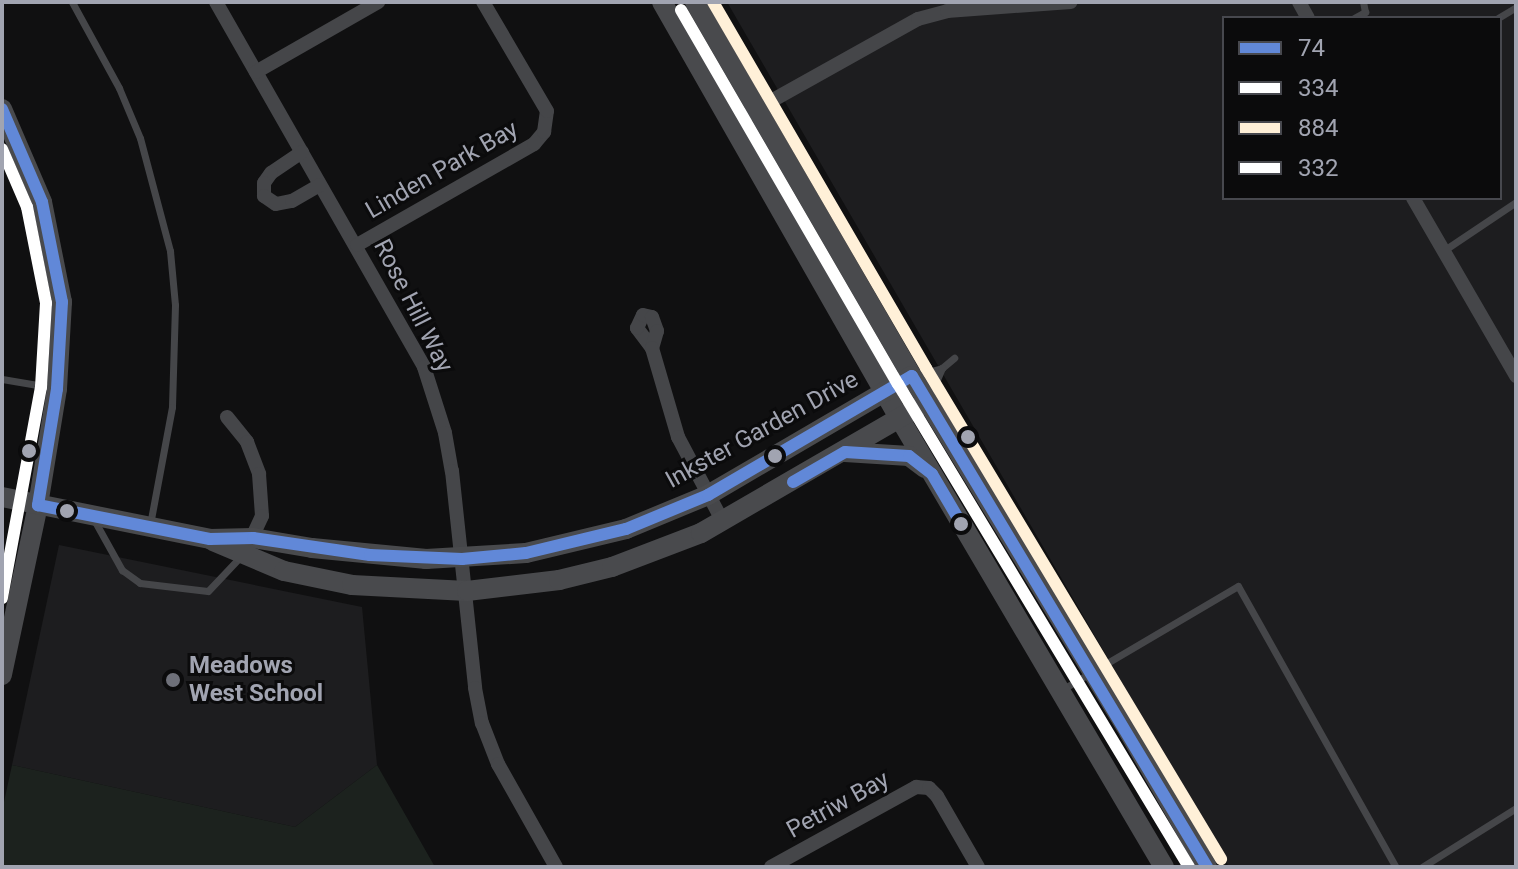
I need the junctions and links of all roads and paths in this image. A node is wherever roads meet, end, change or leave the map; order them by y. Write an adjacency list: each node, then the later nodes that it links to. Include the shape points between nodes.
1 (72, 2): 38 (lane, via 140,138 170,251 175,305 172,407)
2 (216, 2): 10 (street, Rose Hill Way)
3 (378, 2): 10 (street)
4 (483, 2): 18 (street, Linden Park Bay, via 547,111 544,132 534,144)
5 (662, 2): 13 (street)
6 (695, 2): 12 (street)
7 (1071, 2): 8 (street)
8 (1006, 4): 9 (street)
9 (940, 7): 12 (street)
10 (256, 72): 14 (street, Rose Hill Way)
11 (2, 109): 26 (street, via 42,202 54,251 62,302)
12 (757, 109): 13 (street); 23 (street)
13 (730, 124): 27 (street)
14 (302, 152): 15 (street, Rose Hill Way); 15 (street, via 271,173 264,196 276,204 292,201)
15 (320, 185): 18 (street, Rose Hill Way)
16 (1414, 200): 19 (street)
17 (1516, 202): 19 (lane)
18 (357, 245): 42 (street, Rose Hill Way, via 411,340 437,404 452,471)
19 (1443, 251): 24 (street)
20 (652, 348): 33 (street, via 678,437)
21 (954, 358): 22 (lane)
22 (942, 368): 23 (lane); 28 (lane)
23 (912, 376): 27 (street, Inkster Garden Drive); 28 (street)
24 (1516, 376)
25 (2, 379): 26 (lane)
26 (57, 389): 35 (street)
27 (885, 392): 30 (street); 33 (street, Inkster Garden Drive)
28 (927, 402): 30 (street, Inkster Garden Drive); 44 (street)
29 (227, 417): 39 (street, via 247,442 259,474 262,516)
30 (900, 419): 31 (street, Inkster Garden Drive); 32 (street)
31 (845, 452): 32 (street, via 909,456); 37 (street, Inkster Garden Drive)
32 (932, 474): 46 (street)
33 (708, 495): 37 (street); 42 (street, Inkster Garden Drive, via 626,529 560,547)
34 (2, 497): 35 (street, Inkster Garden Drive)
35 (38, 505): 36 (street, Inkster Garden Drive); 45 (street)
36 (92, 516): 38 (street, Inkster Garden Drive); 41 (lane, via 122,570 140,583 208,591)
37 (723, 522): 43 (street, Inkster Garden Drive, via 612,567 559,580)
38 (150, 528): 40 (street, Inkster Garden Drive)
39 (253, 538): 40 (street, Inkster Garden Drive); 41 (street); 42 (street, Inkster Garden Drive, via 370,555)
40 (210, 539): 41 (street, Inkster Garden Drive)
41 (241, 556): 43 (street, Inkster Garden Drive, via 352,585)
42 (462, 559): 43 (street, Rose Hill Way)
43 (467, 591): 49 (street, Rose Hill Way, via 482,723 498,764)
44 (1093, 672): 46 (lane); 53 (street); 54 (lane, via 1238,586)
45 (2, 675)
46 (1061, 691): 52 (street)
47 (1516, 808): 48 (lane)
48 (1424, 866)
49 (556, 867)
50 (771, 867): 51 (street, Petriw Bay, via 916,787 929,788 937,796)
51 (977, 867)
52 (1164, 867)
53 (1207, 867)
54 (1396, 867)

